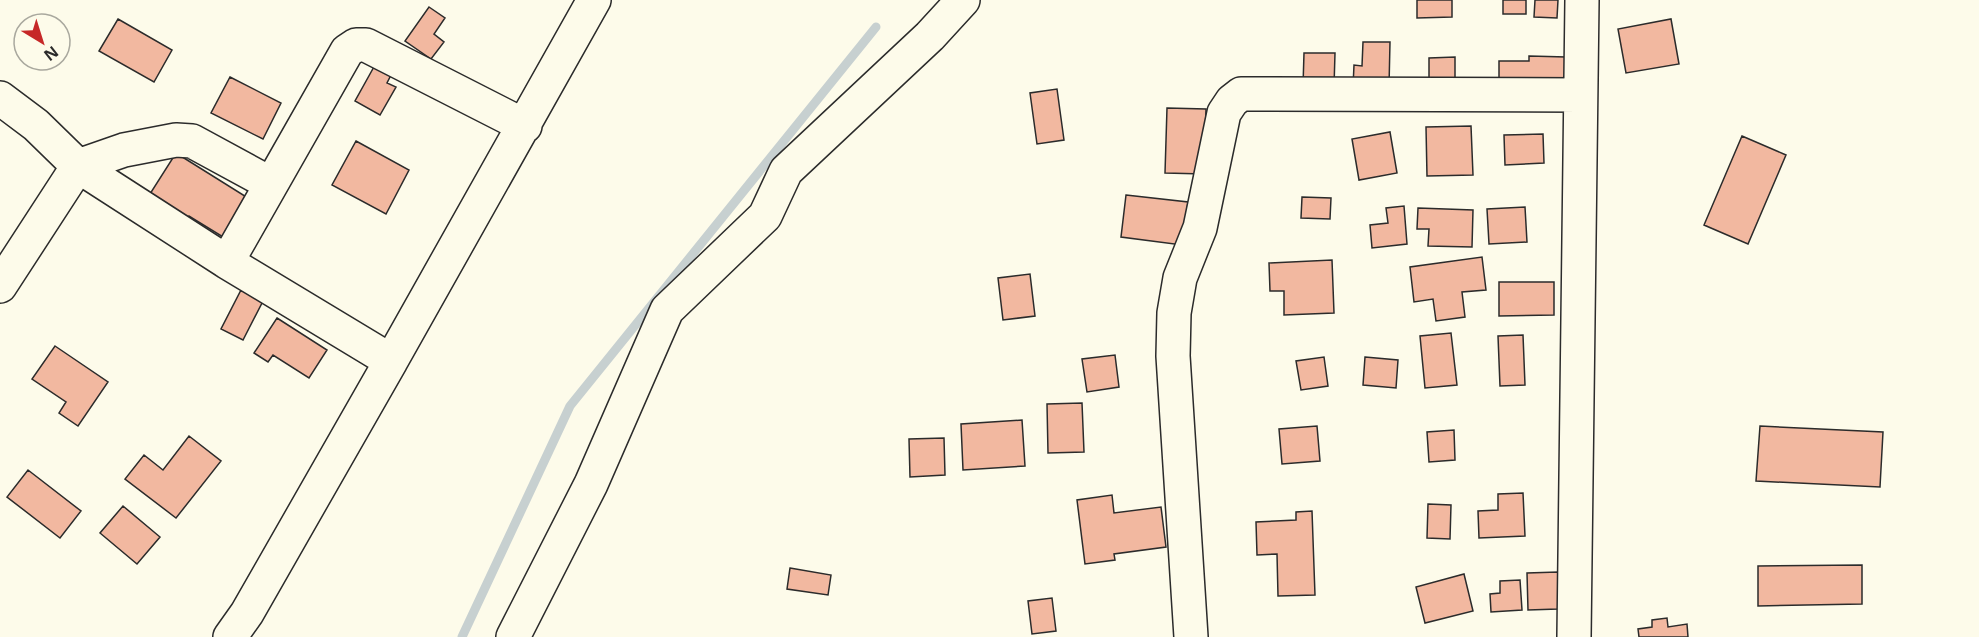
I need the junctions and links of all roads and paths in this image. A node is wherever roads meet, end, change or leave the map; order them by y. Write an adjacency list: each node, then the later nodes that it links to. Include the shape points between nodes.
1 (594, 0): 6 (street)
2 (963, 0): 13 (street, via 786,171 765,216 667,310 591,484)
3 (1582, 0): 4 (street)
4 (1580, 95): 14 (street, via 1241,94 1232,101 1224,113 1200,228 1180,278 1173,313); 15 (street)
5 (0, 98): 7 (street, via 36,125)
6 (525, 126): 8 (street, via 366,45 356,45 347,51); 11 (street)
7 (78, 166): 8 (street, via 124,150 176,140 192,141); 9 (street); 10 (street)
8 (271, 184): 9 (street)
9 (227, 262): 11 (street)
10 (0, 286)
11 (391, 361): 12 (street)
12 (231, 637)
13 (513, 637)
14 (1191, 637)
15 (1574, 637)

